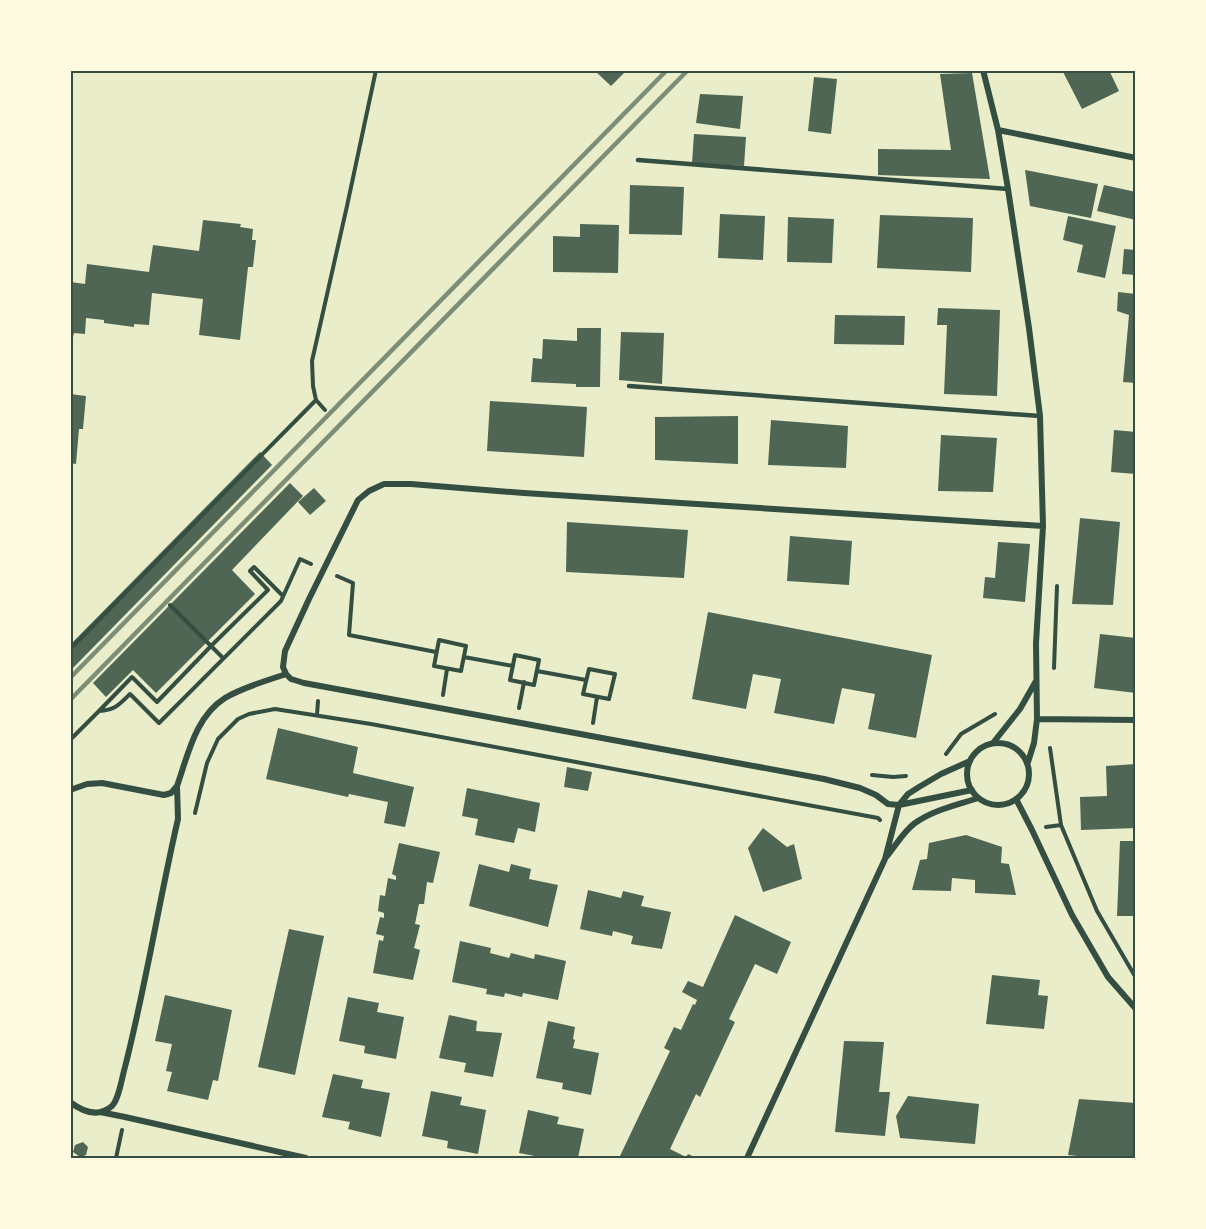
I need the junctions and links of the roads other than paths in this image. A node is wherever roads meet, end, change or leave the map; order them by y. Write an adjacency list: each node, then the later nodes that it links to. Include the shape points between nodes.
1 (983, 70): 2 (street)
2 (998, 130): 3 (street); 5 (street)
3 (1136, 158)
4 (638, 160): 5 (lane)
5 (1008, 189): 7 (street)
6 (629, 386): 7 (lane)
7 (1040, 416): 8 (street)
8 (1043, 526): 9 (street, via 384,484 358,500 285,651); 10 (street)
9 (286, 674): 16 (street, via 225,698 209,711 196,731); 21 (street, via 320,687 824,779 860,788 888,804)
10 (1036, 681): 11 (street); 13 (street, via 1020,709)
11 (1037, 719): 12 (street); 15 (street)
12 (1136, 720)
13 (993, 742): 14 (street, via 975,752); 15 (street, via 1014,746)
14 (970, 761): 18 (street, via 967,771); 21 (street, via 919,787)
15 (1028, 762): 20 (street, via 1029,783)
16 (177, 786): 17 (street, via 164,795 102,783); 25 (street, via 178,819 130,1046 113,1105)
17 (70, 790)
18 (972, 790): 19 (street); 21 (street)
19 (978, 798): 20 (street, via 997,805); 22 (street, via 915,823)
20 (1016, 800): 23 (street, via 1072,915 1108,977)
21 (899, 805): 22 (street)
22 (885, 859): 27 (street)
23 (1136, 1009)
24 (70, 1102): 25 (street, via 80,1109)
25 (99, 1112): 26 (street)
26 (306, 1158)
27 (747, 1158)

